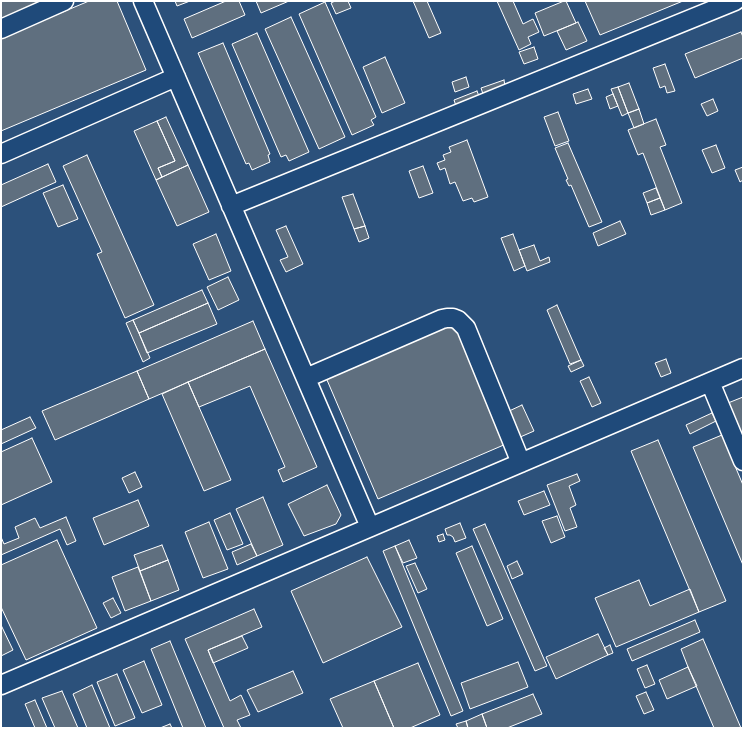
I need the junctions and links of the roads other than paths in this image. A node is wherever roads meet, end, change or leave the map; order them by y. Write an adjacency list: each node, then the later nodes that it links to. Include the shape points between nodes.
1 (64, 1): 4 (street)
2 (143, 1): 5 (street)
3 (735, 1): 7 (street)
4 (1, 29)
5 (176, 77): 6 (street); 7 (street)
6 (1, 154)
7 (231, 206): 9 (street)
8 (743, 368): 10 (street)
9 (306, 378): 12 (street, via 442,319 453,318 466,328); 13 (street)
10 (710, 382): 11 (street); 12 (street)
11 (743, 460)
12 (521, 463): 13 (street)
13 (370, 527): 14 (street)
14 (1, 685)

